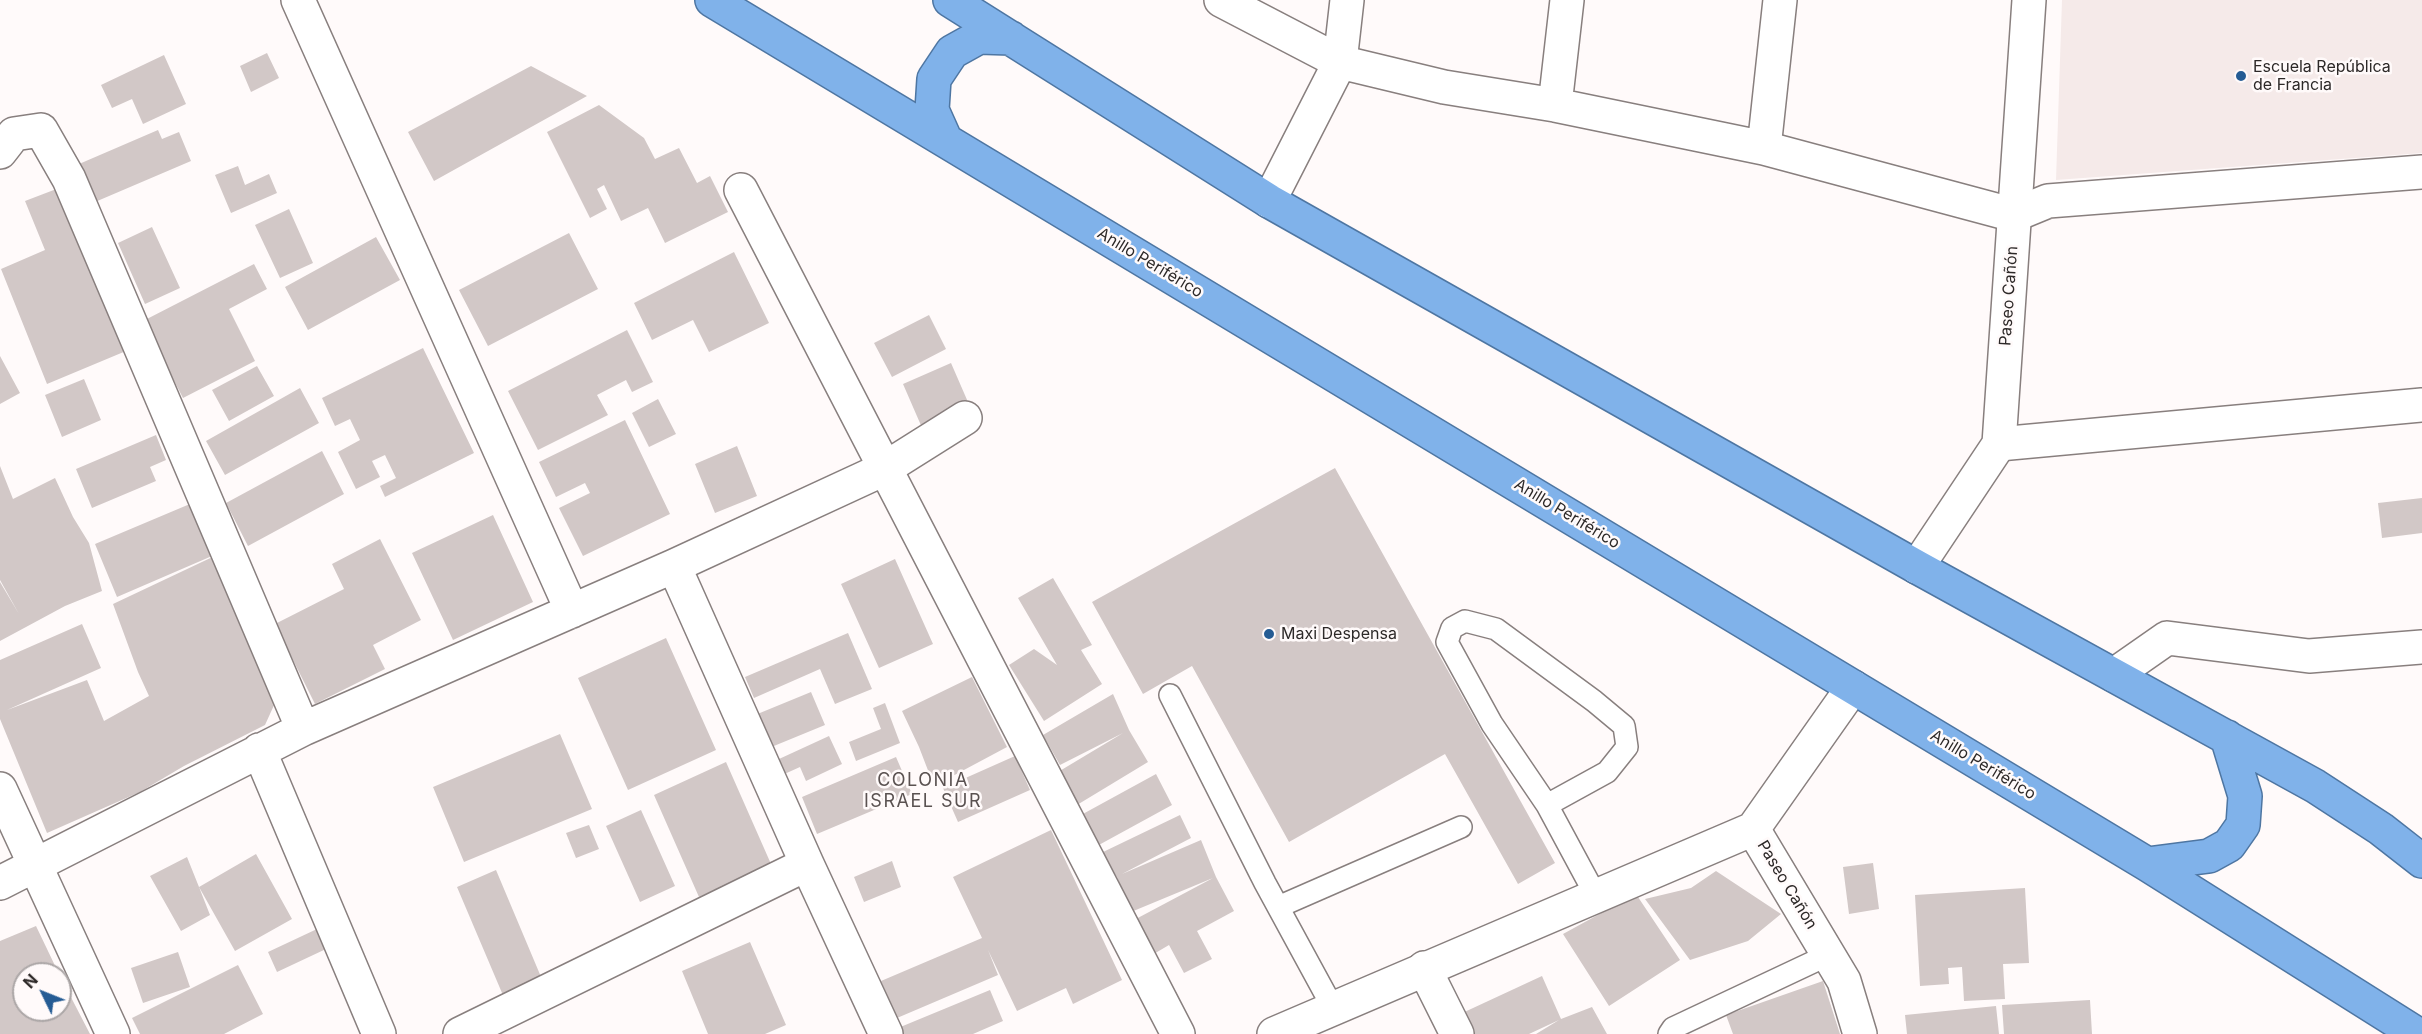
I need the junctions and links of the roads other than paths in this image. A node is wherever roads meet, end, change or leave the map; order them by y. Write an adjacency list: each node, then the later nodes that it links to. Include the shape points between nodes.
1 (298, 0): 25 (street)
2 (712, 0): 12 (highway, Anillo Periférico)
3 (950, 0): 9 (highway)
4 (1221, 0): 10 (street)
5 (1347, 0): 10 (street)
6 (1567, 0): 11 (street)
7 (1780, 0): 13 (street)
8 (2029, 0): 18 (street, Paseo Cañón)
9 (1011, 38): 12 (highway, via 979,38 952,52 934,79 932,110); 17 (highway)
10 (1340, 62): 11 (street, via 1444,87); 17 (street)
11 (1555, 105): 13 (street)
12 (945, 139): 28 (highway, Anillo Periférico)
13 (1764, 148): 18 (street)
14 (0, 152): 30 (street, via 14,134 41,130 69,179)
15 (2422, 172): 18 (street, via 2048,201)
16 (741, 190): 22 (street)
17 (1269, 201): 24 (highway)
18 (2014, 214): 21 (street, Paseo Cañón)
19 (2422, 405): 21 (street)
20 (965, 418): 22 (street)
21 (1999, 444): 24 (street, Paseo Cañón)
22 (884, 469): 23 (street); 51 (street)
23 (674, 566): 25 (street); 38 (street)
24 (1917, 567): 27 (highway)
25 (572, 611): 30 (street)
26 (2422, 647): 27 (street, via 2309,656 2167,638)
27 (2114, 675): 31 (highway)
28 (1853, 687): 36 (street, Paseo Cañón); 39 (highway, Anillo Periférico)
29 (1170, 695): 43 (lane)
30 (303, 729): 32 (street)
31 (2227, 737): 37 (highway, via 2315,786); 39 (highway, via 2245,796 2243,825 2229,845 2209,856)
32 (260, 750): 40 (street); 48 (street)
33 (0, 789): 40 (street)
34 (1547, 805): 34 (lane, via 1492,724 1447,642 1452,628 1465,621 1496,629 1624,726 1627,747 1607,772); 42 (lane)
35 (1461, 827): 43 (lane)
36 (1753, 829): 42 (street); 44 (street, Paseo Cañón)
37 (2422, 861)
38 (807, 864): 49 (street); 50 (street)
39 (2147, 864): 56 (highway, Anillo Periférico)
40 (36, 866): 41 (street); 47 (street)
41 (0, 883)
42 (1596, 896): 45 (street)
43 (1278, 907): 46 (lane)
44 (1828, 955): 54 (lane, via 1673,1028); 55 (street, Paseo Cañón, via 1844,981)
45 (1424, 968): 46 (street); 53 (street)
46 (1333, 1008): 52 (street)
47 (113, 1034)
48 (379, 1034)
49 (460, 1034)
50 (886, 1034)
51 (1178, 1034)
52 (1274, 1034)
53 (1457, 1034)
54 (1669, 1034)
55 (1860, 1034)
56 (2417, 1034)

